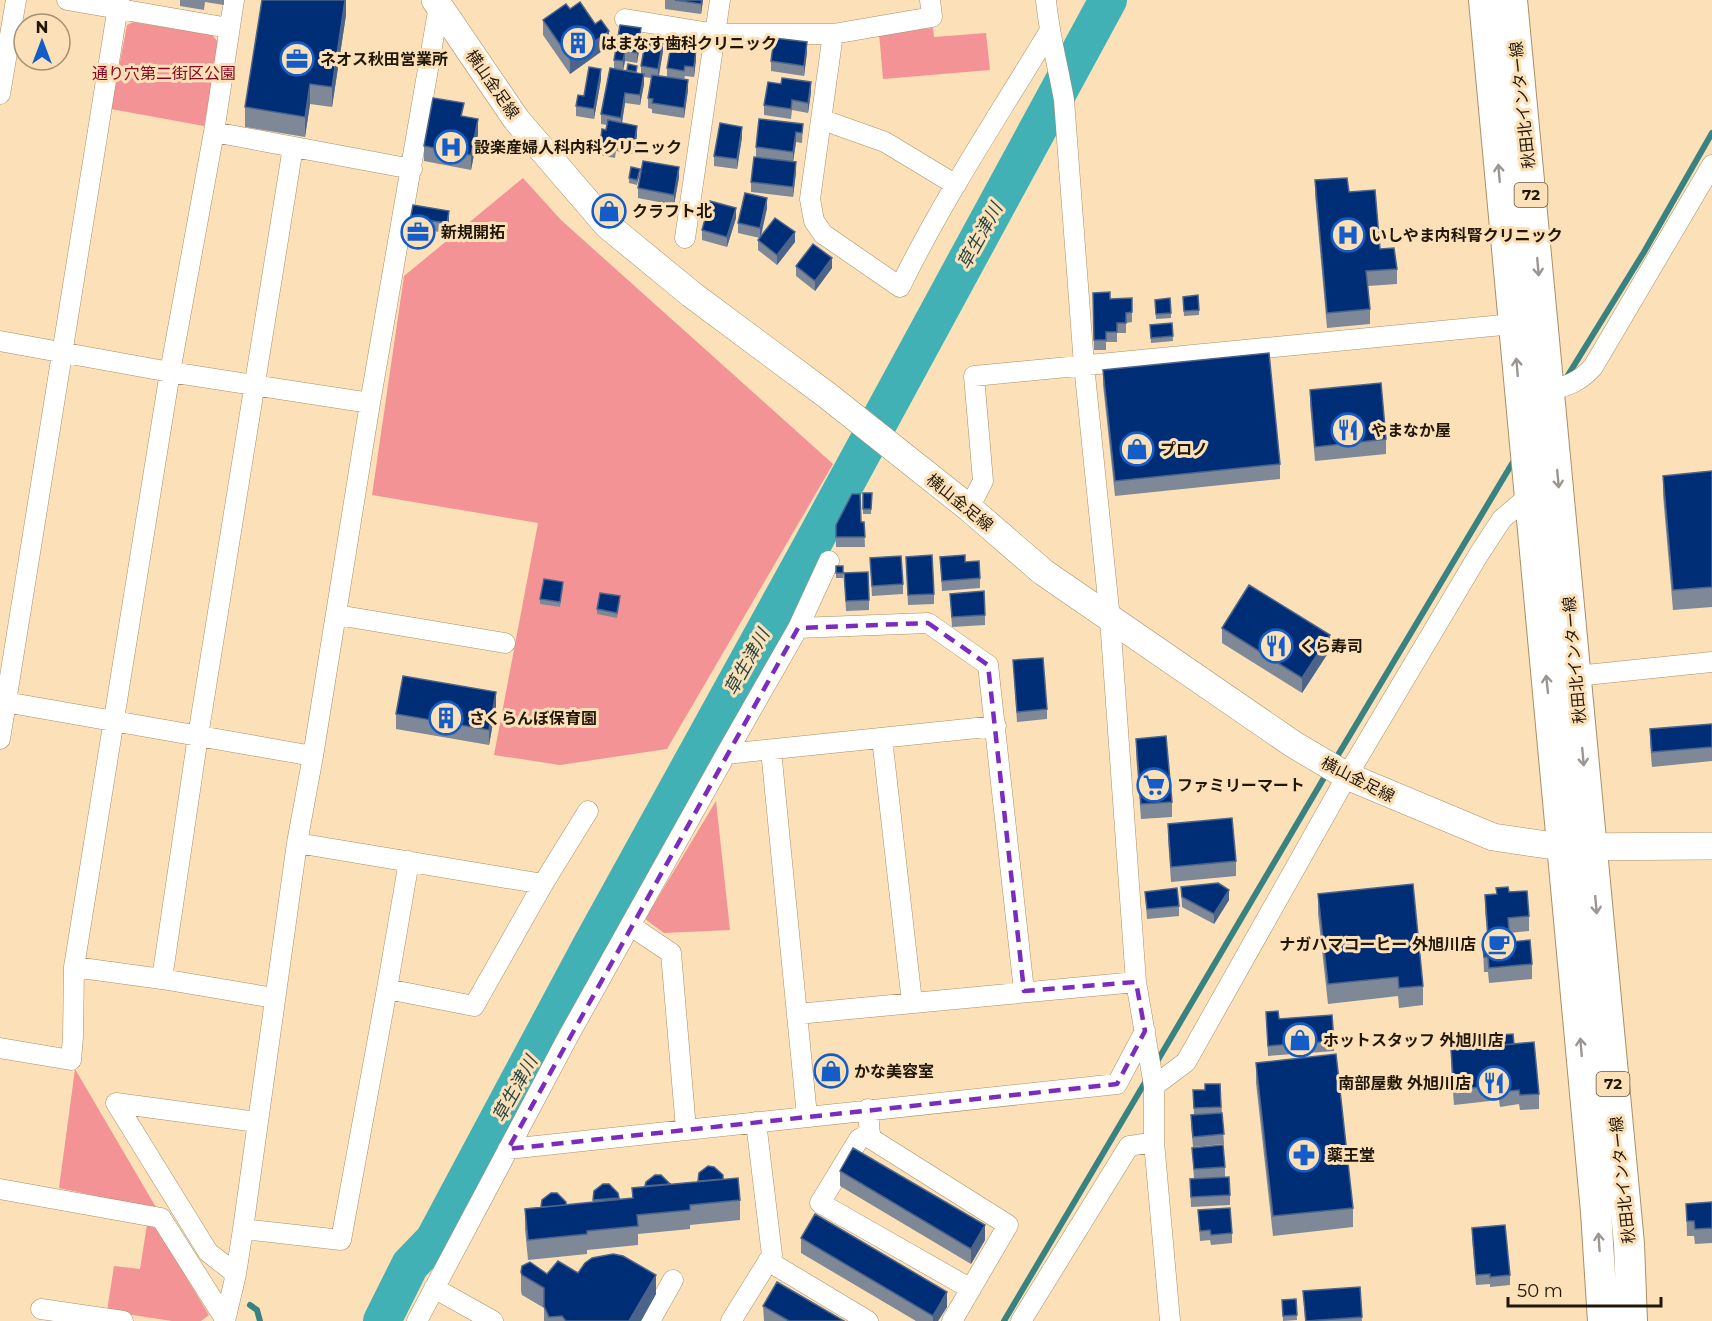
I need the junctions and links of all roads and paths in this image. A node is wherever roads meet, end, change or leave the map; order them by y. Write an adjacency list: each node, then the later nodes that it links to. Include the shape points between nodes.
1 (16, 0): 16 (street)
2 (67, 0): 10 (street)
3 (234, 0): 12 (street)
4 (720, 0): 14 (street)
5 (930, 0): 15 (street, via 932,17)
6 (1046, 0): 13 (street)
7 (1484, 0): 24 (main road, 秋田北インター線 / 72, one-way to 7)
8 (1512, 0): 30 (main road, 秋田北インター線 / 72, one-way to 30)
9 (438, 2): 21 (street); 33 (street, 横山金足線, via 516,119 608,225 691,294)
10 (118, 4): 12 (street); 26 (street)
11 (625, 20): 14 (street)
12 (229, 28): 18 (street)
13 (1049, 32): 22 (street); 27 (street, via 1064,100)
14 (716, 34): 15 (street); 23 (street)
15 (833, 34): 17 (street)
16 (0, 94)
17 (823, 120): 22 (street, via 885,142); 22 (street, via 810,199 814,220 823,234 900,287)
18 (214, 132): 19 (street); 28 (street)
19 (293, 147): 21 (street); 29 (street)
20 (1712, 165): 30 (street, via 1593,367 1582,379)
21 (412, 169): 31 (street)
22 (956, 185)
23 (685, 238)
24 (1513, 324): 27 (street); 32 (main road, 秋田北インター線 / 72, one-way to 24)
25 (0, 341): 26 (street)
26 (63, 352): 28 (street); 41 (street)
27 (1084, 365): 33 (street, via 974,376 983,481); 36 (street)
28 (170, 372): 29 (street); 42 (street)
29 (255, 386): 31 (street); 44 (street)
30 (1554, 389): 40 (main road, 秋田北インター線 / 72, one-way to 40, via 1552,421)
31 (370, 403): 35 (street)
32 (1529, 496): 50 (street, via 1502,519); 55 (main road, 秋田北インター線 / 72, one-way to 32)
33 (969, 508): 36 (street, 横山金足線, via 1043,572)
34 (830, 561): 37 (street)
35 (337, 615): 38 (street); 49 (street)
36 (1110, 619): 50 (street, 横山金足線); 62 (street)
37 (798, 628): 43 (street, via 928,623 988,665); 48 (street)
38 (505, 644)
39 (1712, 662): 40 (street)
40 (1576, 676): 56 (main road, 秋田北インター線 / 72, one-way to 56)
41 (3, 702): 42 (street); 46 (street)
42 (114, 722): 44 (street); 60 (street)
43 (996, 726): 45 (street); 64 (street)
44 (198, 736): 49 (street); 61 (street)
45 (882, 738): 47 (street); 66 (street)
46 (0, 739)
47 (771, 750): 48 (street); 67 (street)
48 (726, 754): 59 (street)
49 (313, 756): 53 (street)
50 (1345, 775): 55 (street, 横山金足線, via 1493,837); 70 (street, via 1186,1062)
51 (588, 811): 58 (street)
52 (1712, 832): 56 (street, 横山金足線)
53 (297, 843): 57 (street); 65 (street)
54 (1712, 846): 56 (street, 横山金足線)
55 (1561, 847): 56 (street, 横山金足線); 97 (main road, 秋田北インター線 / 72, one-way to 55)
56 (1591, 847): 98 (main road, 秋田北インター線 / 72, one-way to 98, via 1629,1244)
57 (409, 861): 58 (street); 63 (street)
58 (543, 884): 63 (street, via 474,1006)
59 (631, 926): 75 (street, via 671,953); 78 (street)
60 (74, 967): 61 (street); 69 (street, via 71,1060)
61 (162, 979): 65 (street)
62 (1136, 982): 64 (street); 68 (street)
63 (387, 989): 80 (street, via 341,1240)
64 (1024, 991): 66 (street)
65 (274, 998): 73 (street)
66 (912, 1002): 67 (street)
67 (797, 1014): 72 (street)
68 (1145, 1031): 70 (street); 71 (street, via 1117,1084)
69 (0, 1048)
70 (1153, 1086): 77 (street)
71 (868, 1109): 72 (street); 76 (street)
72 (807, 1116): 74 (street)
73 (257, 1122): 80 (street); 82 (street, via 116,1104 208,1252)
74 (756, 1122): 75 (street); 81 (street, via 772,1255)
75 (686, 1129): 78 (street)
76 (870, 1133): 85 (street, via 870,1138 1008,1225); 85 (street, via 860,1139 820,1203)
77 (1154, 1142): 95 (street, via 1129,1146); 96 (street)
78 (508, 1149): 84 (street)
79 (0, 1189): 87 (street, via 161,1218)
80 (243, 1229): 82 (street)
81 (768, 1261): 92 (street); 93 (street)
82 (236, 1274): 87 (street)
83 (673, 1280): 91 (street)
84 (434, 1288): 89 (street); 90 (street)
85 (971, 1289): 94 (street)
86 (41, 1309): 88 (street)
87 (225, 1320)
88 (123, 1321)
89 (417, 1321)
90 (493, 1321)
91 (650, 1321)
92 (731, 1321)
93 (868, 1321)
94 (952, 1321)
95 (1022, 1321)
96 (1170, 1321)
97 (1603, 1321)
98 (1632, 1321)

